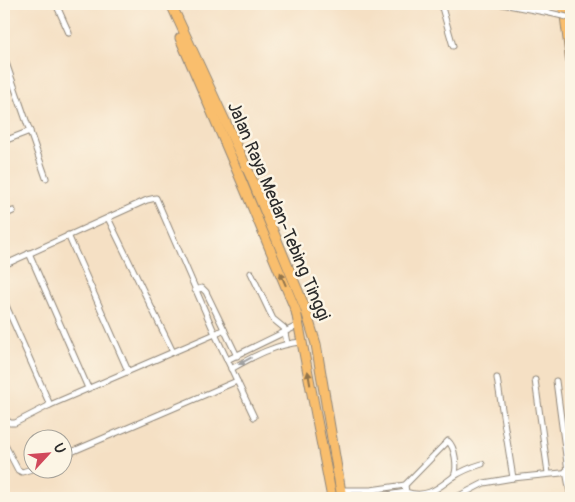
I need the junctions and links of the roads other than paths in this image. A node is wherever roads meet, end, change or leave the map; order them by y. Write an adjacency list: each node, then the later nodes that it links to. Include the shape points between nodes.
1 (56, 4): 8 (street)
2 (165, 4): 24 (highway, Jalan Raya Medan-Tebing Tinggi, one-way to 2, via 290,296)
3 (171, 4): 45 (highway, Jalan Raya Medan-Tebing Tinggi, via 250,175 304,305 316,344)
4 (441, 4): 9 (street)
5 (502, 4): 7 (street, bridge)
6 (564, 4): 11 (highway)
7 (571, 18)
8 (69, 33)
9 (453, 46)
10 (4, 57): 12 (street)
11 (571, 59)
12 (30, 132): 13 (street); 14 (street)
13 (4, 141)
14 (46, 178)
15 (13, 212): 16 (street)
16 (4, 215)
17 (108, 218): 18 (street); 22 (street, via 156,198); 30 (street)
18 (68, 235): 19 (street); 34 (street)
19 (29, 253): 20 (street); 39 (street)
20 (4, 264)
21 (251, 273): 26 (street, via 273,319)
22 (195, 290): 25 (street, via 202,288 206,292); 27 (street)
23 (4, 300): 40 (street)
24 (299, 325): 26 (street); 28 (highway, Jalan Raya Medan-Tebing Tinggi)
25 (224, 329): 27 (street); 31 (street)
26 (285, 333): 29 (street); 31 (street)
27 (215, 334): 30 (street); 32 (street)
28 (303, 342): 29 (street); 46 (highway, Jalan Raya Medan-Tebing Tinggi, one-way to 28)
29 (287, 343): 33 (street, one-way to 33)
30 (173, 352): 34 (street)
31 (237, 356): 32 (street)
32 (227, 360): 33 (street)
33 (231, 369): 37 (street)
34 (128, 371): 39 (street)
35 (497, 378): 52 (street)
36 (535, 380): 50 (street)
37 (237, 381): 41 (street); 44 (street)
38 (556, 381): 48 (street)
39 (88, 388): 40 (street)
40 (50, 405): 42 (street, via 15,423)
41 (254, 417)
42 (4, 418)
43 (4, 443): 49 (street)
44 (72, 452)
45 (334, 456): 46 (highway); 56 (highway, Jalan Raya Medan-Tebing Tinggi)
46 (324, 458): 57 (highway, Jalan Raya Medan-Tebing Tinggi)
47 (482, 464): 51 (street)
48 (568, 471): 50 (street); 60 (street)
49 (22, 472)
50 (548, 473): 52 (street)
51 (454, 476): 53 (street, via 456,470 448,441); 55 (street, via 440,488 427,493)
52 (512, 478): 59 (street, via 484,483)
53 (405, 485): 54 (street); 55 (street)
54 (371, 490): 56 (street); 58 (street)
55 (406, 492): 58 (street)
56 (341, 494)
57 (332, 498)
58 (370, 498)
59 (455, 498)
60 (571, 498)

